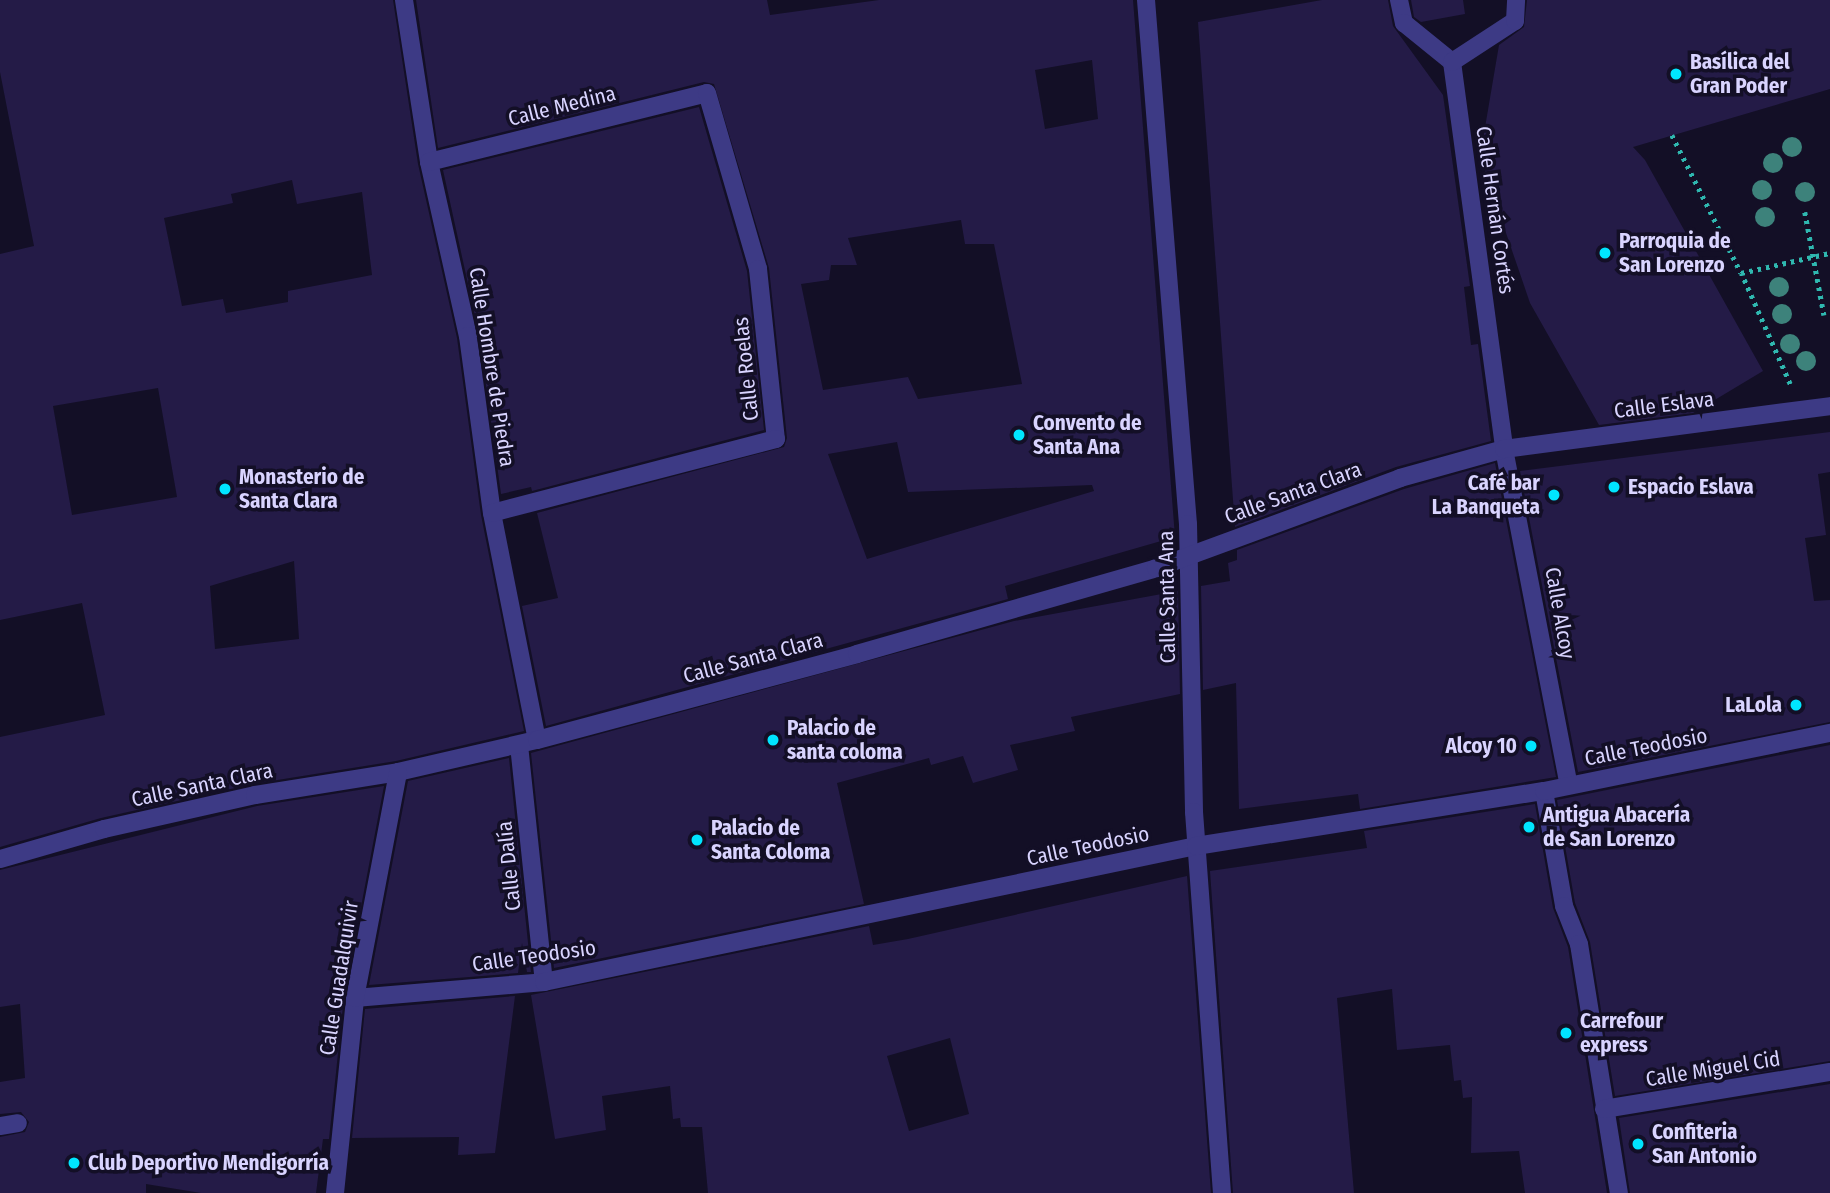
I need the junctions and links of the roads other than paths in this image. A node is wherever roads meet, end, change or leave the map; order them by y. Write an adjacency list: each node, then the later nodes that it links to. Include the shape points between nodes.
1 (404, 0): 7 (street, Calle Hombre de Piedra)
2 (1146, 0): 11 (street, Calle Santa Ana)
3 (1399, 0): 5 (street, via 1404,23)
4 (1516, 0): 5 (street, via 1516,21)
5 (1452, 62): 9 (street, Calle Hernán Cortés)
6 (706, 93): 7 (street, Calle Medina); 10 (street, Calle Roelas, via 758,269 776,439)
7 (429, 162): 10 (street, Calle Hombre de Piedra, via 468,336)
8 (1830, 406): 9 (street, Calle Eslava)
9 (1504, 449): 11 (street, Calle Santa Clara, via 1400,478); 16 (street, Calle Alcoy)
10 (492, 513): 13 (street, Calle Hombre de Piedra)
11 (1189, 554): 13 (street, Calle Santa Clara, via 1156,568 883,646); 18 (street, Calle Santa Ana)
12 (1830, 733): 16 (street, Calle Teodosio)
13 (537, 740): 14 (street, Calle Santa Clara)
14 (519, 745): 15 (street, Calle Santa Clara); 20 (street, Calle Dalía)
15 (398, 772): 19 (street, Calle Santa Clara, via 255,795 104,829); 21 (street, Calle Guadalquivir)
16 (1569, 785): 17 (street, Calle Teodosio)
17 (1544, 791): 18 (street, Calle Teodosio); 23 (street, via 1564,906 1579,944)
18 (1196, 846): 20 (street, Calle Teodosio); 25 (street, Calle Santa Ana)
19 (0, 859)
20 (544, 982): 21 (street, Calle Teodosio)
21 (355, 998): 24 (street, Calle Guadalquivir)
22 (1830, 1073): 23 (street, Calle Miguel Cid)
23 (1604, 1109): 26 (street)
24 (335, 1193)
25 (1222, 1193)
26 (1619, 1193)

